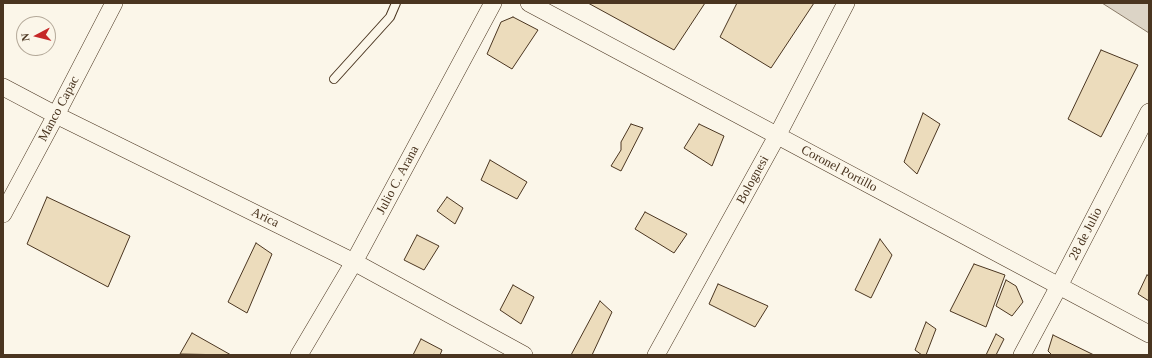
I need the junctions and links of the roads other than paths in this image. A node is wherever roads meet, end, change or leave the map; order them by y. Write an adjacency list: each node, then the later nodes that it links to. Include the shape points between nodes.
1 (114, 3): 9 (street, Manco Capac)
2 (396, 3): 6 (lane, via 390,17)
3 (493, 3): 12 (street, Julio C. Arana)
4 (529, 3): 10 (street, Coronel Portillo)
5 (846, 3): 10 (street, Bolognesi)
6 (334, 79)
7 (3, 88): 9 (street, Arica)
8 (1149, 112): 13 (street, 28 de Julio)
9 (56, 115): 11 (street, Manco Capac); 12 (street, Arica)
10 (777, 136): 13 (street, Coronel Portillo); 17 (street, Bolognesi)
11 (3, 214)
12 (354, 262): 15 (street, Julio C. Arana); 16 (street, Arica)
13 (1059, 286): 14 (street, Coronel Portillo); 18 (street, 28 de Julio)
14 (1149, 334)
15 (299, 355)
16 (524, 355)
17 (656, 355)
18 (1022, 355)

